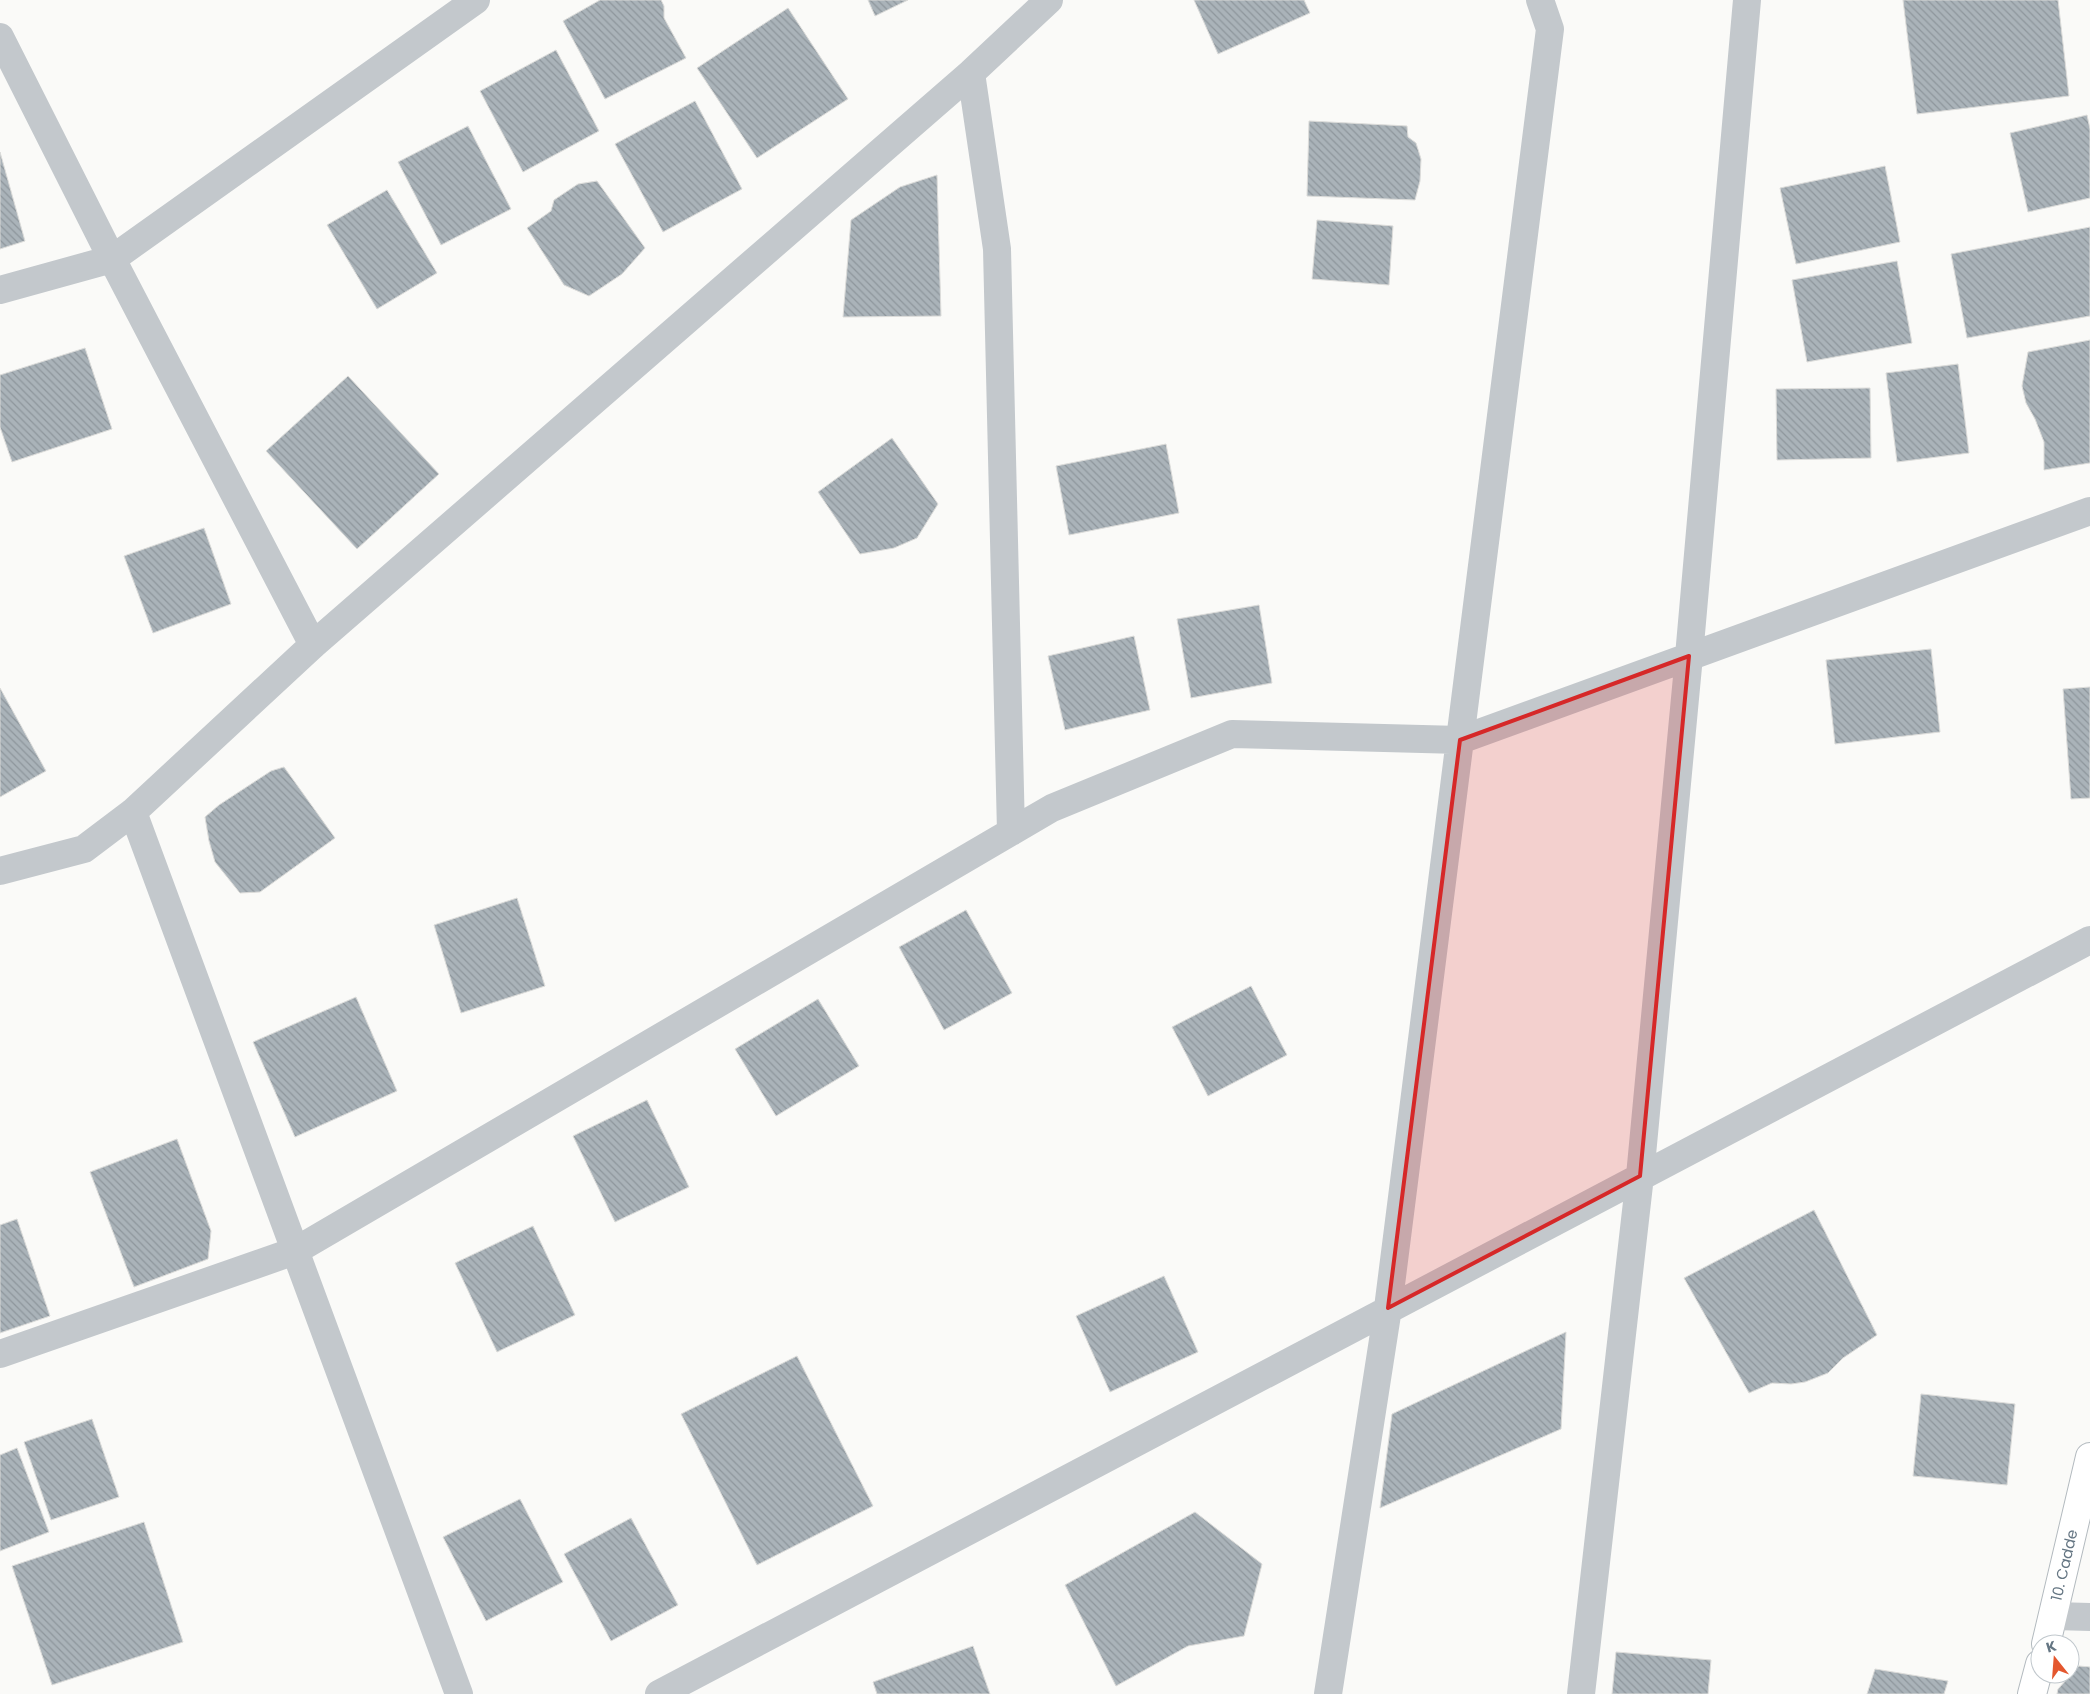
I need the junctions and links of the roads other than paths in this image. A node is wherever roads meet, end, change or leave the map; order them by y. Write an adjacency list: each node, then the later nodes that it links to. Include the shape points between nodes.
1 (476, 0): 7 (street)
2 (1049, 0): 6 (street)
3 (1540, 0): 12 (street, via 1550,29)
4 (1747, 0): 11 (street)
5 (0, 37): 7 (street)
6 (971, 72): 10 (street); 14 (street, via 997,249)
7 (112, 258): 8 (street); 10 (street)
8 (0, 290)
9 (2090, 511): 11 (street)
10 (313, 645): 13 (street)
11 (1689, 656): 12 (street); 17 (street)
12 (1460, 740): 14 (street, via 1232,734 1052,808); 19 (street)
13 (133, 812): 15 (street, via 84,849); 18 (street)
14 (1011, 832): 18 (street)
15 (0, 871)
16 (2090, 940): 17 (street)
17 (1640, 1176): 19 (street); 28 (street)
18 (295, 1251): 20 (street); 25 (street)
19 (1388, 1308): 26 (street); 27 (street)
20 (0, 1354)
21 (2090, 1457): 22 (street, 10. Cadde)
22 (2054, 1616): 23 (street); 24 (street, 10. Cadde)
23 (2090, 1617)
24 (2049, 1634)
25 (458, 1694)
26 (659, 1694)
27 (1328, 1694)
28 (1581, 1694)

